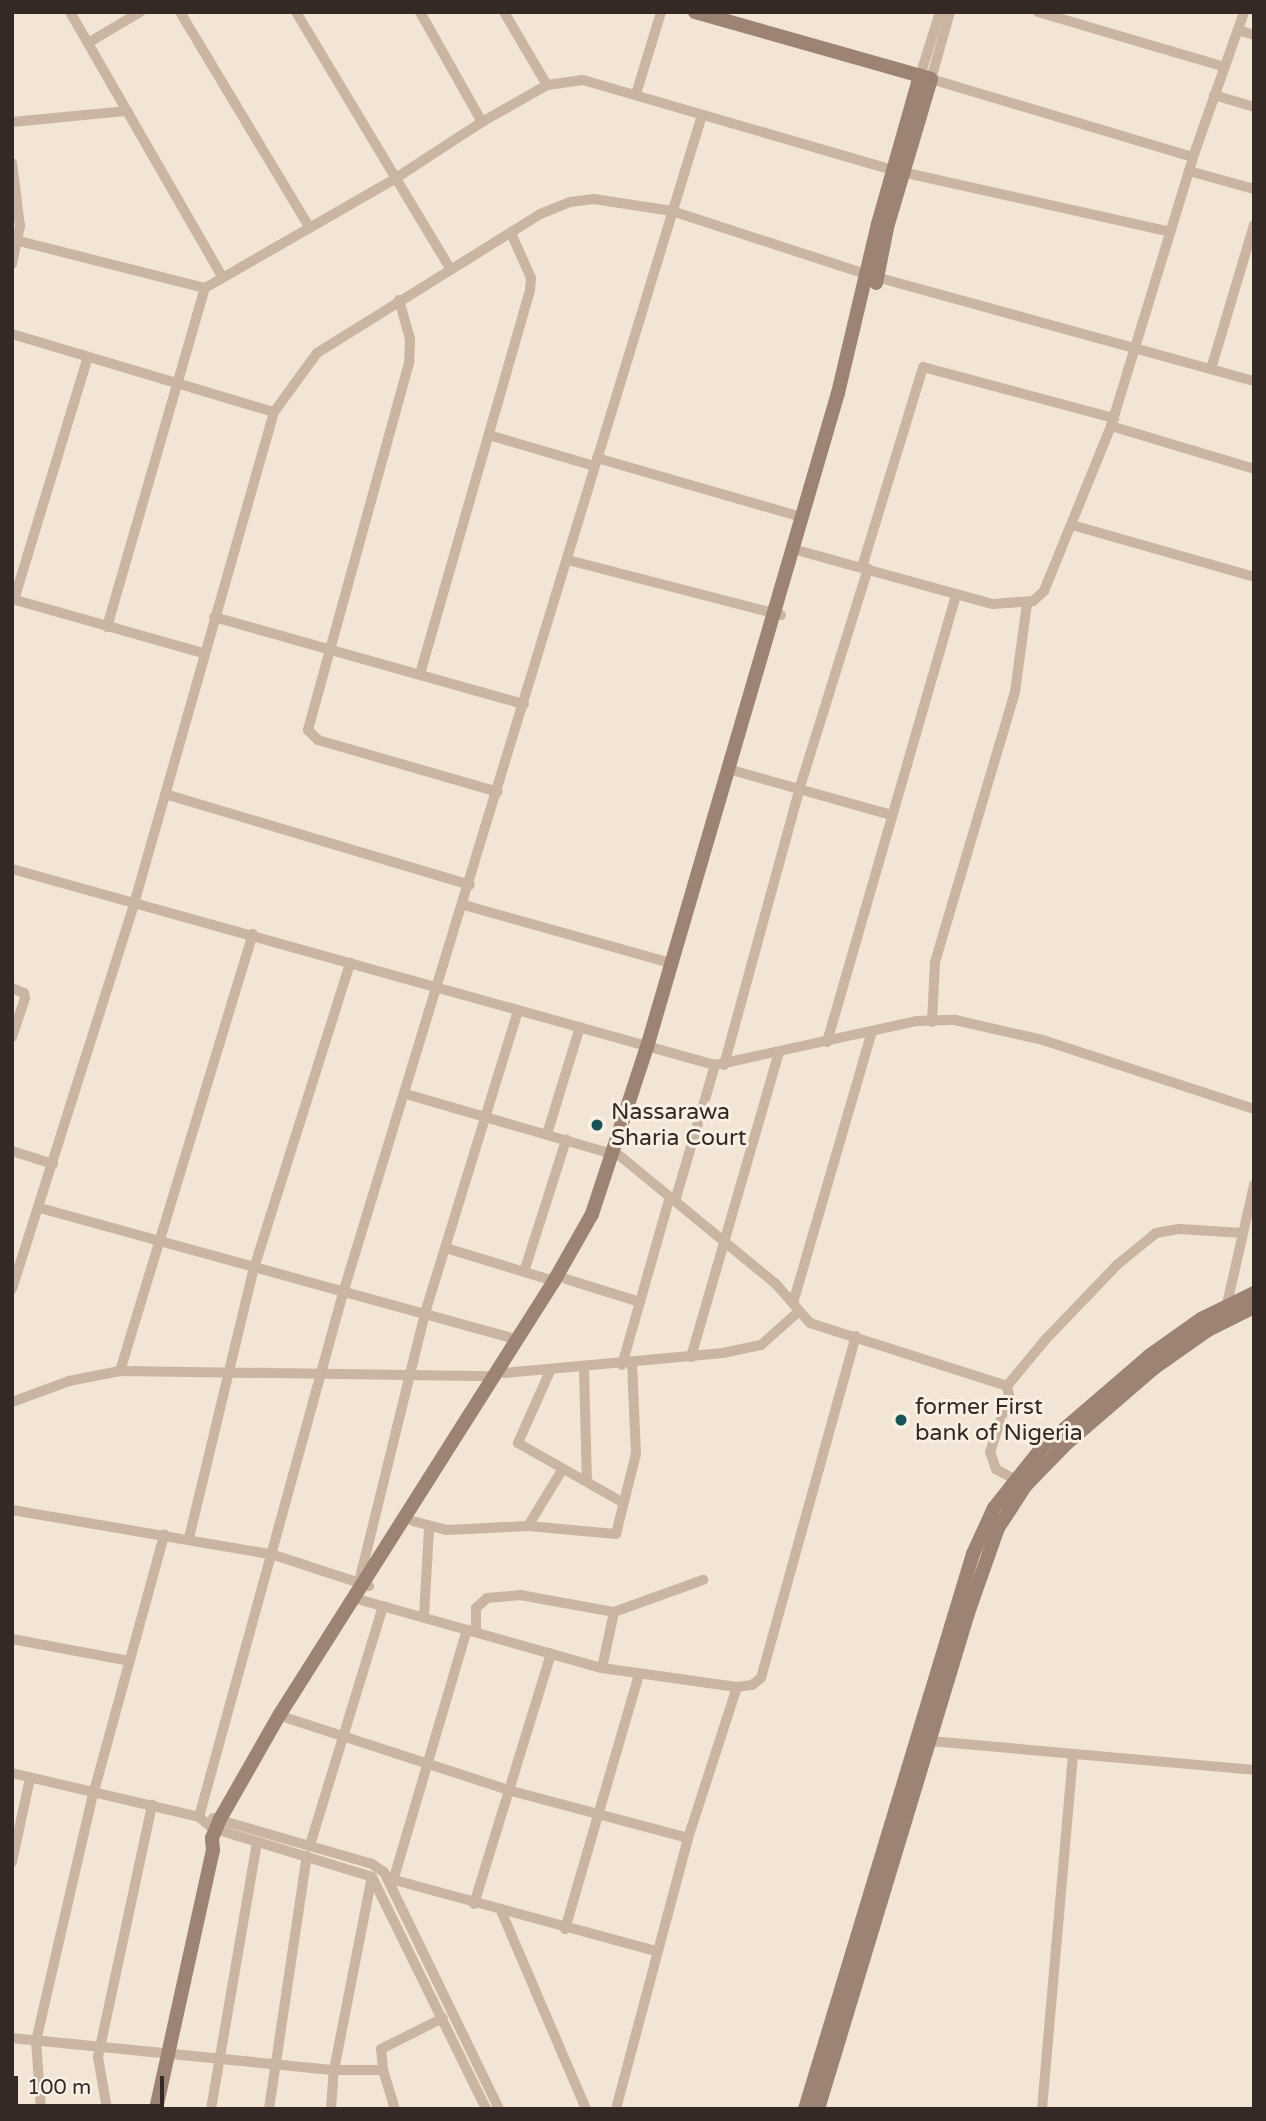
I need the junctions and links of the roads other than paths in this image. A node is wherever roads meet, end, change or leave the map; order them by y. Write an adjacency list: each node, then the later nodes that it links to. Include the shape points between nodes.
1 (71, 12): 15 (street)
2 (140, 12): 15 (street)
3 (180, 12): 34 (street)
4 (296, 12): 30 (street)
5 (419, 12): 25 (street)
6 (504, 12): 18 (street)
7 (661, 12): 19 (street)
8 (695, 12): 17 (street)
9 (940, 12): 17 (street)
10 (950, 12): 17 (street)
11 (1038, 12): 16 (street)
12 (1244, 12): 13 (street)
13 (1238, 30): 14 (street); 16 (street)
14 (1254, 35)
15 (88, 43): 22 (street)
16 (1225, 67): 20 (street)
17 (926, 78): 26 (street); 28 (street)
18 (547, 85): 19 (street, via 583,80); 25 (street)
19 (636, 94): 23 (street)
20 (1214, 95): 21 (street); 26 (street)
21 (1254, 107)
22 (127, 111): 24 (street); 40 (street)
23 (702, 115): 28 (street); 32 (street)
24 (12, 122)
25 (482, 122): 30 (street)
26 (1193, 157): 29 (street)
27 (12, 163): 37 (street)
28 (897, 171): 35 (street); 41 (street)
29 (1189, 171): 31 (street); 35 (street)
30 (396, 178): 34 (street); 39 (street)
31 (1254, 189)
32 (672, 211): 36 (street, via 582,200 540,214); 41 (street); 53 (street)
33 (1254, 225): 47 (street)
34 (310, 228): 40 (street)
35 (1170, 232): 45 (street)
36 (511, 233): 39 (street); 52 (street, via 531,278 530,290)
37 (19, 241): 38 (street); 42 (street)
38 (12, 264)
39 (450, 268): 43 (street)
40 (221, 275): 42 (street)
41 (873, 276): 45 (street); 55 (street); 57 (street)
42 (205, 288): 49 (street)
43 (399, 300): 50 (street, via 317,353); 67 (street, via 410,339 409,363)
44 (12, 334): 46 (street)
45 (1137, 348): 47 (street); 51 (street)
46 (88, 357): 49 (street); 62 (street)
47 (1211, 369): 48 (street)
48 (1254, 381)
49 (180, 382): 50 (street); 66 (street)
50 (274, 412): 65 (street)
51 (1113, 422): 54 (street); 56 (street); 59 (street, via 923,368)
52 (489, 435): 53 (street); 69 (street)
53 (596, 462): 55 (street); 58 (street)
54 (1254, 469)
55 (802, 517): 64 (street)
56 (1072, 525): 60 (street); 63 (street, via 1044,592)
57 (800, 551): 59 (street); 64 (street)
58 (568, 560): 64 (street); 70 (street)
59 (865, 568): 61 (street); 72 (street)
60 (1254, 577)
61 (956, 594): 63 (street, via 993,604); 75 (street)
62 (13, 599): 66 (street)
63 (1027, 603): 86 (street, via 1015,692 935,962)
64 (777, 614): 71 (street); 82 (street)
65 (214, 617): 67 (street); 68 (street)
66 (107, 627): 68 (street)
67 (329, 649): 69 (street); 73 (street, via 308,723 313,737)
68 (203, 653): 74 (street)
69 (420, 674): 70 (street)
70 (524, 704): 73 (street)
71 (735, 771): 72 (street); 91 (street)
72 (799, 790): 75 (street); 93 (street)
73 (498, 792): 77 (street)
74 (165, 794): 77 (street); 78 (street)
75 (892, 815): 90 (street)
76 (12, 869): 78 (street)
77 (470, 885): 79 (street)
78 (134, 904): 80 (street); 101 (street)
79 (464, 905): 82 (street); 84 (street)
80 (253, 934): 81 (street); 107 (street)
81 (350, 963): 84 (street); 109 (street)
82 (671, 963): 91 (street)
83 (12, 988): 89 (street, via 25,998)
84 (439, 989): 85 (street); 94 (street)
85 (518, 1011): 87 (street); 96 (street)
86 (932, 1022): 88 (street); 95 (street, via 955,1020 1000,1028)
87 (580, 1027): 91 (street); 97 (street)
88 (872, 1031): 90 (street); 117 (street)
89 (12, 1037)
90 (827, 1042): 92 (street)
91 (650, 1047): 93 (street); 100 (street)
92 (779, 1054): 93 (street); 106 (street)
93 (720, 1065): 103 (street)
94 (406, 1094): 96 (street); 113 (street)
95 (1254, 1109)
96 (485, 1116): 97 (street); 108 (street)
97 (547, 1134): 98 (street)
98 (566, 1140): 100 (street); 110 (street)
99 (12, 1151): 101 (street)
100 (616, 1155): 103 (street); 111 (street, via 593,1233)
101 (53, 1164): 104 (street)
102 (1254, 1185): 105 (street)
103 (673, 1199): 106 (street); 115 (street)
104 (40, 1208): 107 (street); 112 (street)
105 (1243, 1233): 116 (street); 131 (street, via 1179,1228 1144,1240 1045,1340)
106 (726, 1241): 117 (street); 122 (street)
107 (159, 1242): 109 (street); 125 (street)
108 (446, 1248): 110 (street); 119 (street)
109 (254, 1268): 113 (street); 127 (street)
110 (524, 1272): 111 (street)
111 (560, 1280): 115 (street); 121 (street); 128 (street)
112 (12, 1289)
113 (343, 1293): 119 (street); 129 (street)
114 (1254, 1293): 116 (street)
115 (640, 1302): 123 (street)
116 (1227, 1304): 135 (street, via 1149,1356 1059,1432)
117 (795, 1307): 120 (street, via 821,1328); 122 (street, via 761,1345)
118 (1254, 1307): 135 (street, via 1208,1330 1154,1368)
119 (425, 1313): 121 (street); 130 (street)
120 (856, 1336): 131 (street); 156 (street, via 761,1678)
121 (517, 1339): 128 (street)
122 (691, 1357): 123 (street)
123 (627, 1364): 124 (street); 136 (street, via 638,1428)
124 (584, 1368): 126 (street); 134 (street)
125 (120, 1371): 127 (street); 132 (street, via 69,1381)
126 (551, 1371): 128 (street); 133 (street, via 518,1443)
127 (226, 1373): 129 (street); 142 (street)
128 (498, 1375): 130 (street); 138 (street); 145 (street)
129 (322, 1376): 130 (street); 143 (street)
130 (412, 1378): 145 (street)
131 (1007, 1386): 135 (street, via 1009,1395 990,1452 996,1469)
132 (12, 1402)
133 (562, 1470): 134 (street); 139 (street)
134 (587, 1481): 136 (street)
135 (1020, 1482): 159 (street, via 984,1564); 202 (street, via 994,1508 973,1554)
136 (622, 1502): 139 (street, via 613,1536)
137 (12, 1510): 141 (street, via 86,1526)
138 (413, 1521): 140 (street); 145 (street)
139 (528, 1526): 140 (street)
140 (429, 1528): 149 (street)
141 (164, 1535): 142 (street); 153 (street)
142 (189, 1538): 143 (street)
143 (274, 1555): 145 (street); 169 (street)
144 (703, 1580): 148 (street)
145 (363, 1584): 146 (street); 170 (street)
146 (361, 1600): 147 (street); 157 (street)
147 (383, 1606): 149 (street); 158 (street)
148 (614, 1612): 150 (street, via 520,1595 487,1598 476,1608); 154 (street)
149 (424, 1616): 150 (street)
150 (471, 1631): 152 (street); 161 (street)
151 (12, 1639): 153 (street)
152 (551, 1654): 154 (street); 165 (street)
153 (129, 1661): 166 (street)
154 (602, 1668): 155 (street)
155 (639, 1675): 156 (street); 168 (street)
156 (737, 1687): 171 (street)
157 (287, 1718): 158 (street); 170 (street)
158 (342, 1736): 161 (street); 173 (street)
159 (930, 1741): 160 (street); 203 (street)
160 (1073, 1754): 162 (street); 204 (street)
161 (427, 1763): 165 (street); 177 (street)
162 (1254, 1770)
163 (12, 1773): 164 (street)
164 (30, 1779): 166 (street); 175 (street)
165 (508, 1790): 168 (street); 178 (street)
166 (93, 1795): 167 (street); 184 (street)
167 (152, 1805): 169 (street); 185 (street)
168 (597, 1814): 171 (street); 180 (street)
169 (201, 1818): 170 (street)
170 (222, 1825): 172 (street); 173 (street); 186 (street)
171 (688, 1838): 181 (street)
172 (257, 1842): 174 (street); 187 (street)
173 (310, 1844): 177 (street, via 372,1864)
174 (307, 1856): 176 (street); 188 (street)
175 (12, 1862)
176 (372, 1877): 182 (street); 189 (street)
177 (390, 1880): 178 (street); 199 (street)
178 (474, 1904): 179 (street)
179 (502, 1913): 180 (street); 200 (street)
180 (565, 1929): 181 (street)
181 (656, 1951): 201 (street)
182 (443, 2018): 190 (street, via 381,2049); 198 (street)
183 (12, 2038): 184 (street)
184 (36, 2041): 185 (street); 191 (street)
185 (102, 2045): 186 (street); 192 (street, via 98,2068)
186 (167, 2051): 187 (street); 193 (street)
187 (218, 2057): 188 (street); 194 (street)
188 (275, 2064): 189 (street); 195 (street)
189 (334, 2070): 190 (street); 196 (street)
190 (383, 2070): 197 (street)
191 (41, 2109)
192 (107, 2109)
193 (156, 2109)
194 (211, 2109)
195 (269, 2109)
196 (331, 2109)
197 (395, 2109)
198 (486, 2109)
199 (499, 2109)
200 (586, 2109)
201 (616, 2109)
202 (805, 2109)
203 (818, 2109)
204 (1042, 2109)

